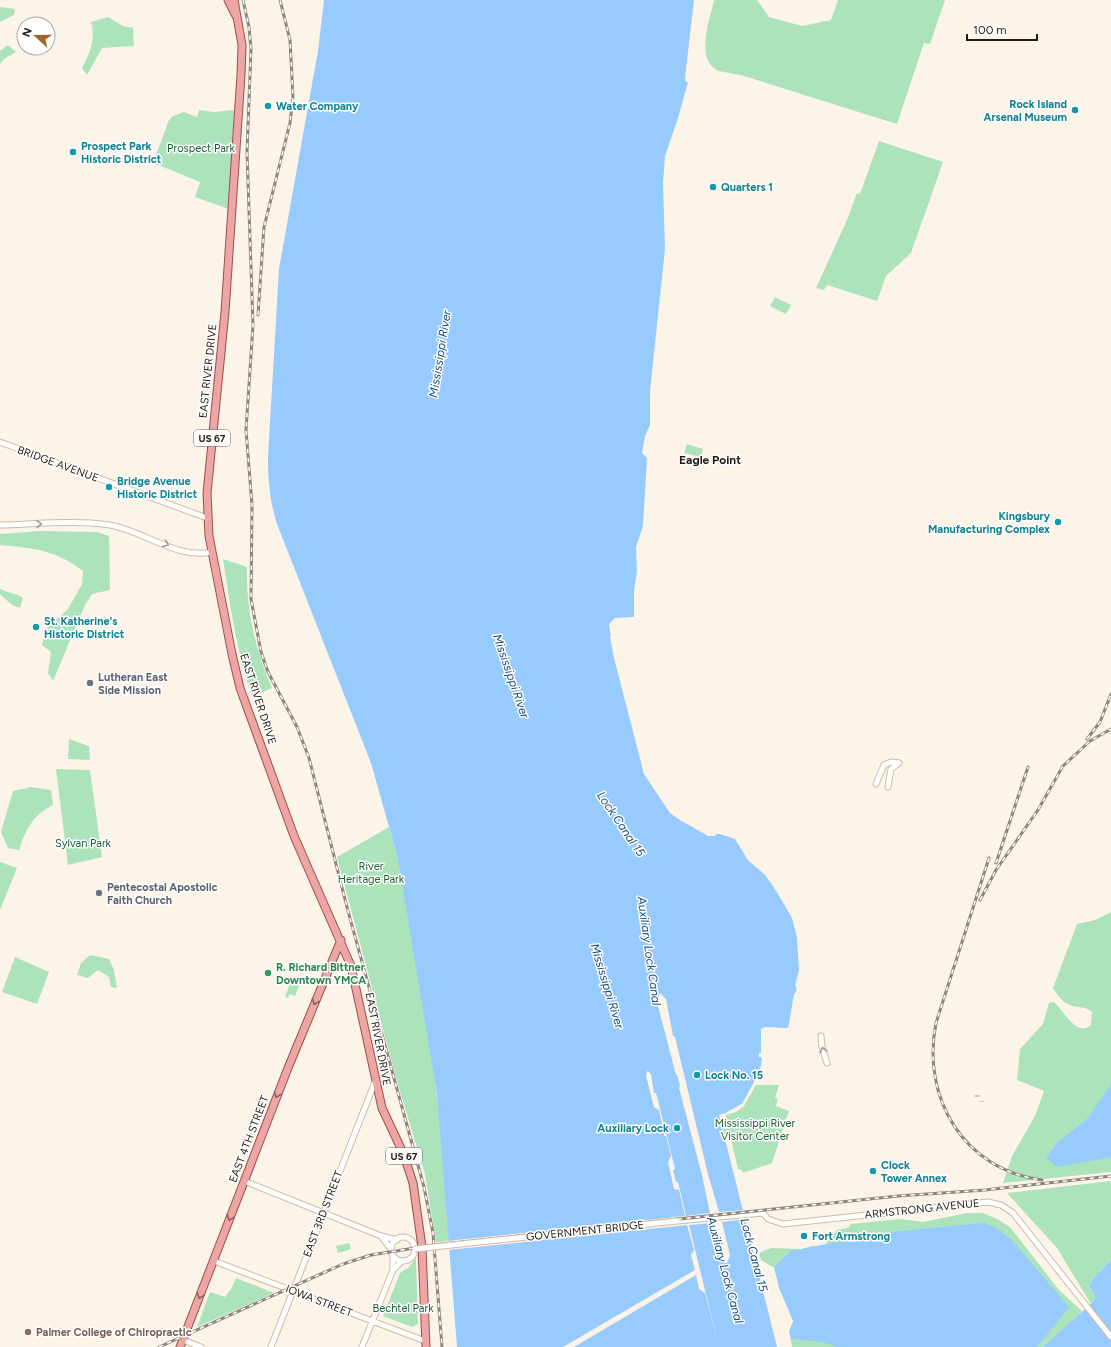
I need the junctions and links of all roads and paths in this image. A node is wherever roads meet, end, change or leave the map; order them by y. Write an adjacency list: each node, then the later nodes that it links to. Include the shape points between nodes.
1 (228, 0): 3 (main road, EAST RIVER DRIVE / US 67)
2 (234, 0): 3 (main road, EAST RIVER DRIVE / US 67)
3 (236, 16): 5 (main road, EAST RIVER DRIVE / US 67, via 242,44 241,83 231,240 209,469)
4 (0, 442): 5 (street, BRIDGE AVENUE)
5 (207, 518): 7 (main road, EAST RIVER DRIVE / US 67)
6 (0, 525): 7 (street, one-way to 7, via 89,523 134,532 183,551 201,554)
7 (212, 552): 10 (main road, EAST RIVER DRIVE / US 67, via 241,691 294,836)
8 (876, 784): 9 (street, via 884,765 891,762 899,763 892,769)
9 (888, 787)
10 (341, 940): 13 (main road, EAST RIVER DRIVE / US 67, via 355,979); 14 (main road, EAST 4TH STREET, one-way to 14)
11 (821, 1036): 12 (street, one-way to 11)
12 (827, 1063)
13 (375, 1082): 15 (street, EAST 3RD STREET); 28 (main road, EAST RIVER DRIVE / US 67, via 387,1123 404,1155 413,1183 422,1247)
14 (244, 1182): 15 (street); 21 (main road, EAST 4TH STREET, one-way to 21)
15 (324, 1212): 17 (street); 24 (street, EAST 3RD STREET)
16 (763, 1213): 19 (street, GOVERNMENT BRIDGE, bridge); 26 (street, ARMSTRONG AVENUE, via 768,1219 783,1224 990,1202 1001,1205 1013,1213)
17 (381, 1236): 18 (street); 20 (street)
18 (397, 1240): 19 (street, via 409,1239); 20 (street, via 393,1244)
19 (415, 1249): 22 (street, via 410,1259)
20 (392, 1252): 22 (street); 23 (street)
21 (214, 1261): 24 (street, IOWA STREET); 27 (main road, EAST 4TH STREET, one-way to 27)
22 (402, 1261): 23 (street)
23 (392, 1270): 25 (street)
24 (293, 1291): 25 (street, IOWA STREET); 30 (street, EAST 3RD STREET)
25 (372, 1321): 28 (street, IOWA STREET); 31 (street)
26 (1111, 1337)
27 (181, 1344): 29 (street)
28 (425, 1345)
29 (201, 1347)
30 (271, 1347)
31 (362, 1347)

